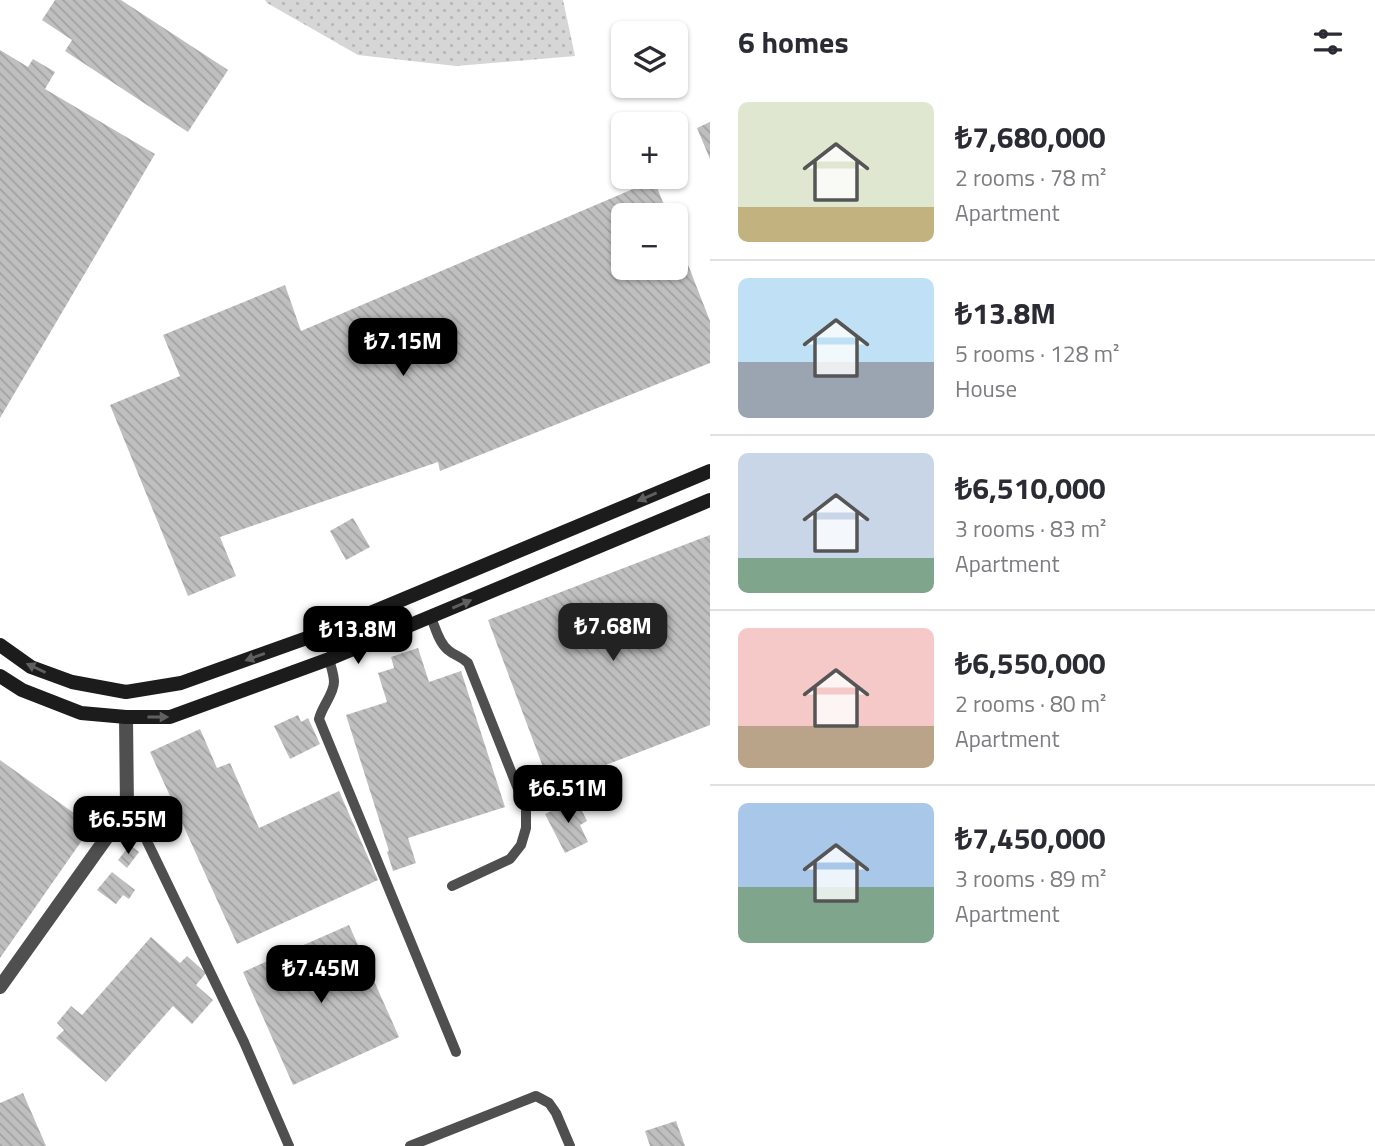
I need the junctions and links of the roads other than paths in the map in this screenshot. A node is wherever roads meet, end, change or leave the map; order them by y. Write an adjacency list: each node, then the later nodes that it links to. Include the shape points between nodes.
1 (710, 471): 4 (street, one-way to 4, via 332,629 181,683 126,692 72,682 30,667)
2 (710, 500): 3 (street, one-way to 2)
3 (431, 617): 5 (street); 9 (lane, via 446,649 468,663 526,809 521,845 510,859)
4 (0, 645)
5 (329, 659): 7 (street, one-way to 5, via 170,717); 11 (lane, via 333,690 319,719)
6 (0, 676): 7 (street, via 22,690 81,713)
7 (126, 717): 8 (street)
8 (127, 809): 10 (street); 12 (lane, via 232,1017)
9 (452, 886)
10 (0, 987)
11 (456, 1052)
12 (289, 1146)
13 (410, 1146): 14 (lane, via 536,1096 549,1102)
14 (570, 1146)

